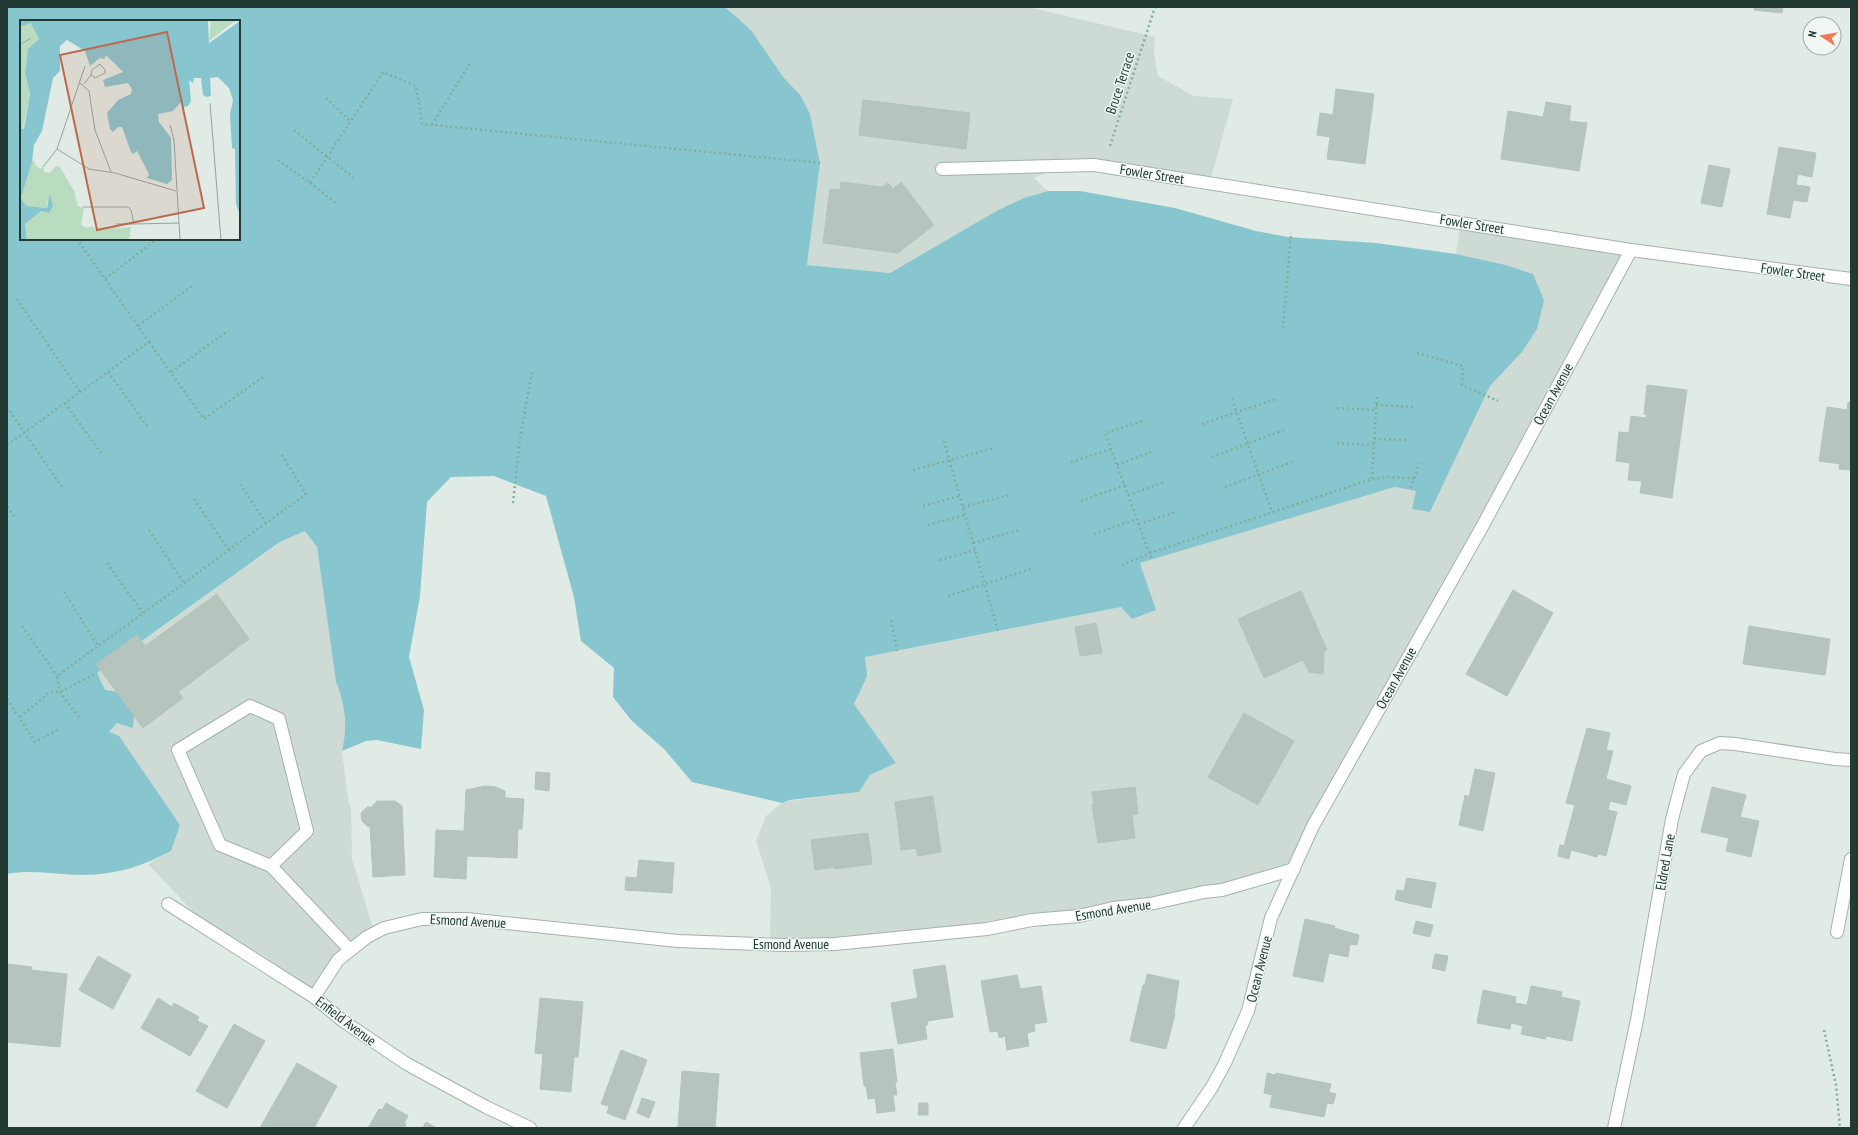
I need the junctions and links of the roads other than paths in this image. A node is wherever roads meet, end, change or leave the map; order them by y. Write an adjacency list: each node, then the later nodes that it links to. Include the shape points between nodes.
1 (942, 169): 2 (street, Fowler Street, via 1099,165)
2 (1631, 250): 3 (street, Fowler Street); 7 (street, Ocean Avenue, via 1482,527 1313,826)
3 (1851, 280)
4 (1851, 760): 14 (street, Eldred Lane, via 1720,743 1701,751 1684,774 1672,819 1637,1020)
5 (1851, 859): 9 (street)
6 (271, 866): 6 (street, via 307,831 279,719 250,706 178,750 220,845); 10 (street)
7 (1294, 870): 10 (street, Esmond Avenue, via 1222,890 1079,916 1032,920 987,929 835,944 678,941 467,919 422,919 384,928 366,937); 13 (street, Ocean Avenue, via 1271,918 1248,1011 1212,1087)
8 (168, 904): 11 (street, Enfield Avenue)
9 (1837, 932)
10 (350, 950): 11 (street, Esmond Avenue, via 338,960)
11 (314, 997): 12 (street, Enfield Avenue, via 343,1021 407,1064 486,1108)
12 (530, 1128)
13 (1184, 1128)
14 (1614, 1128)

